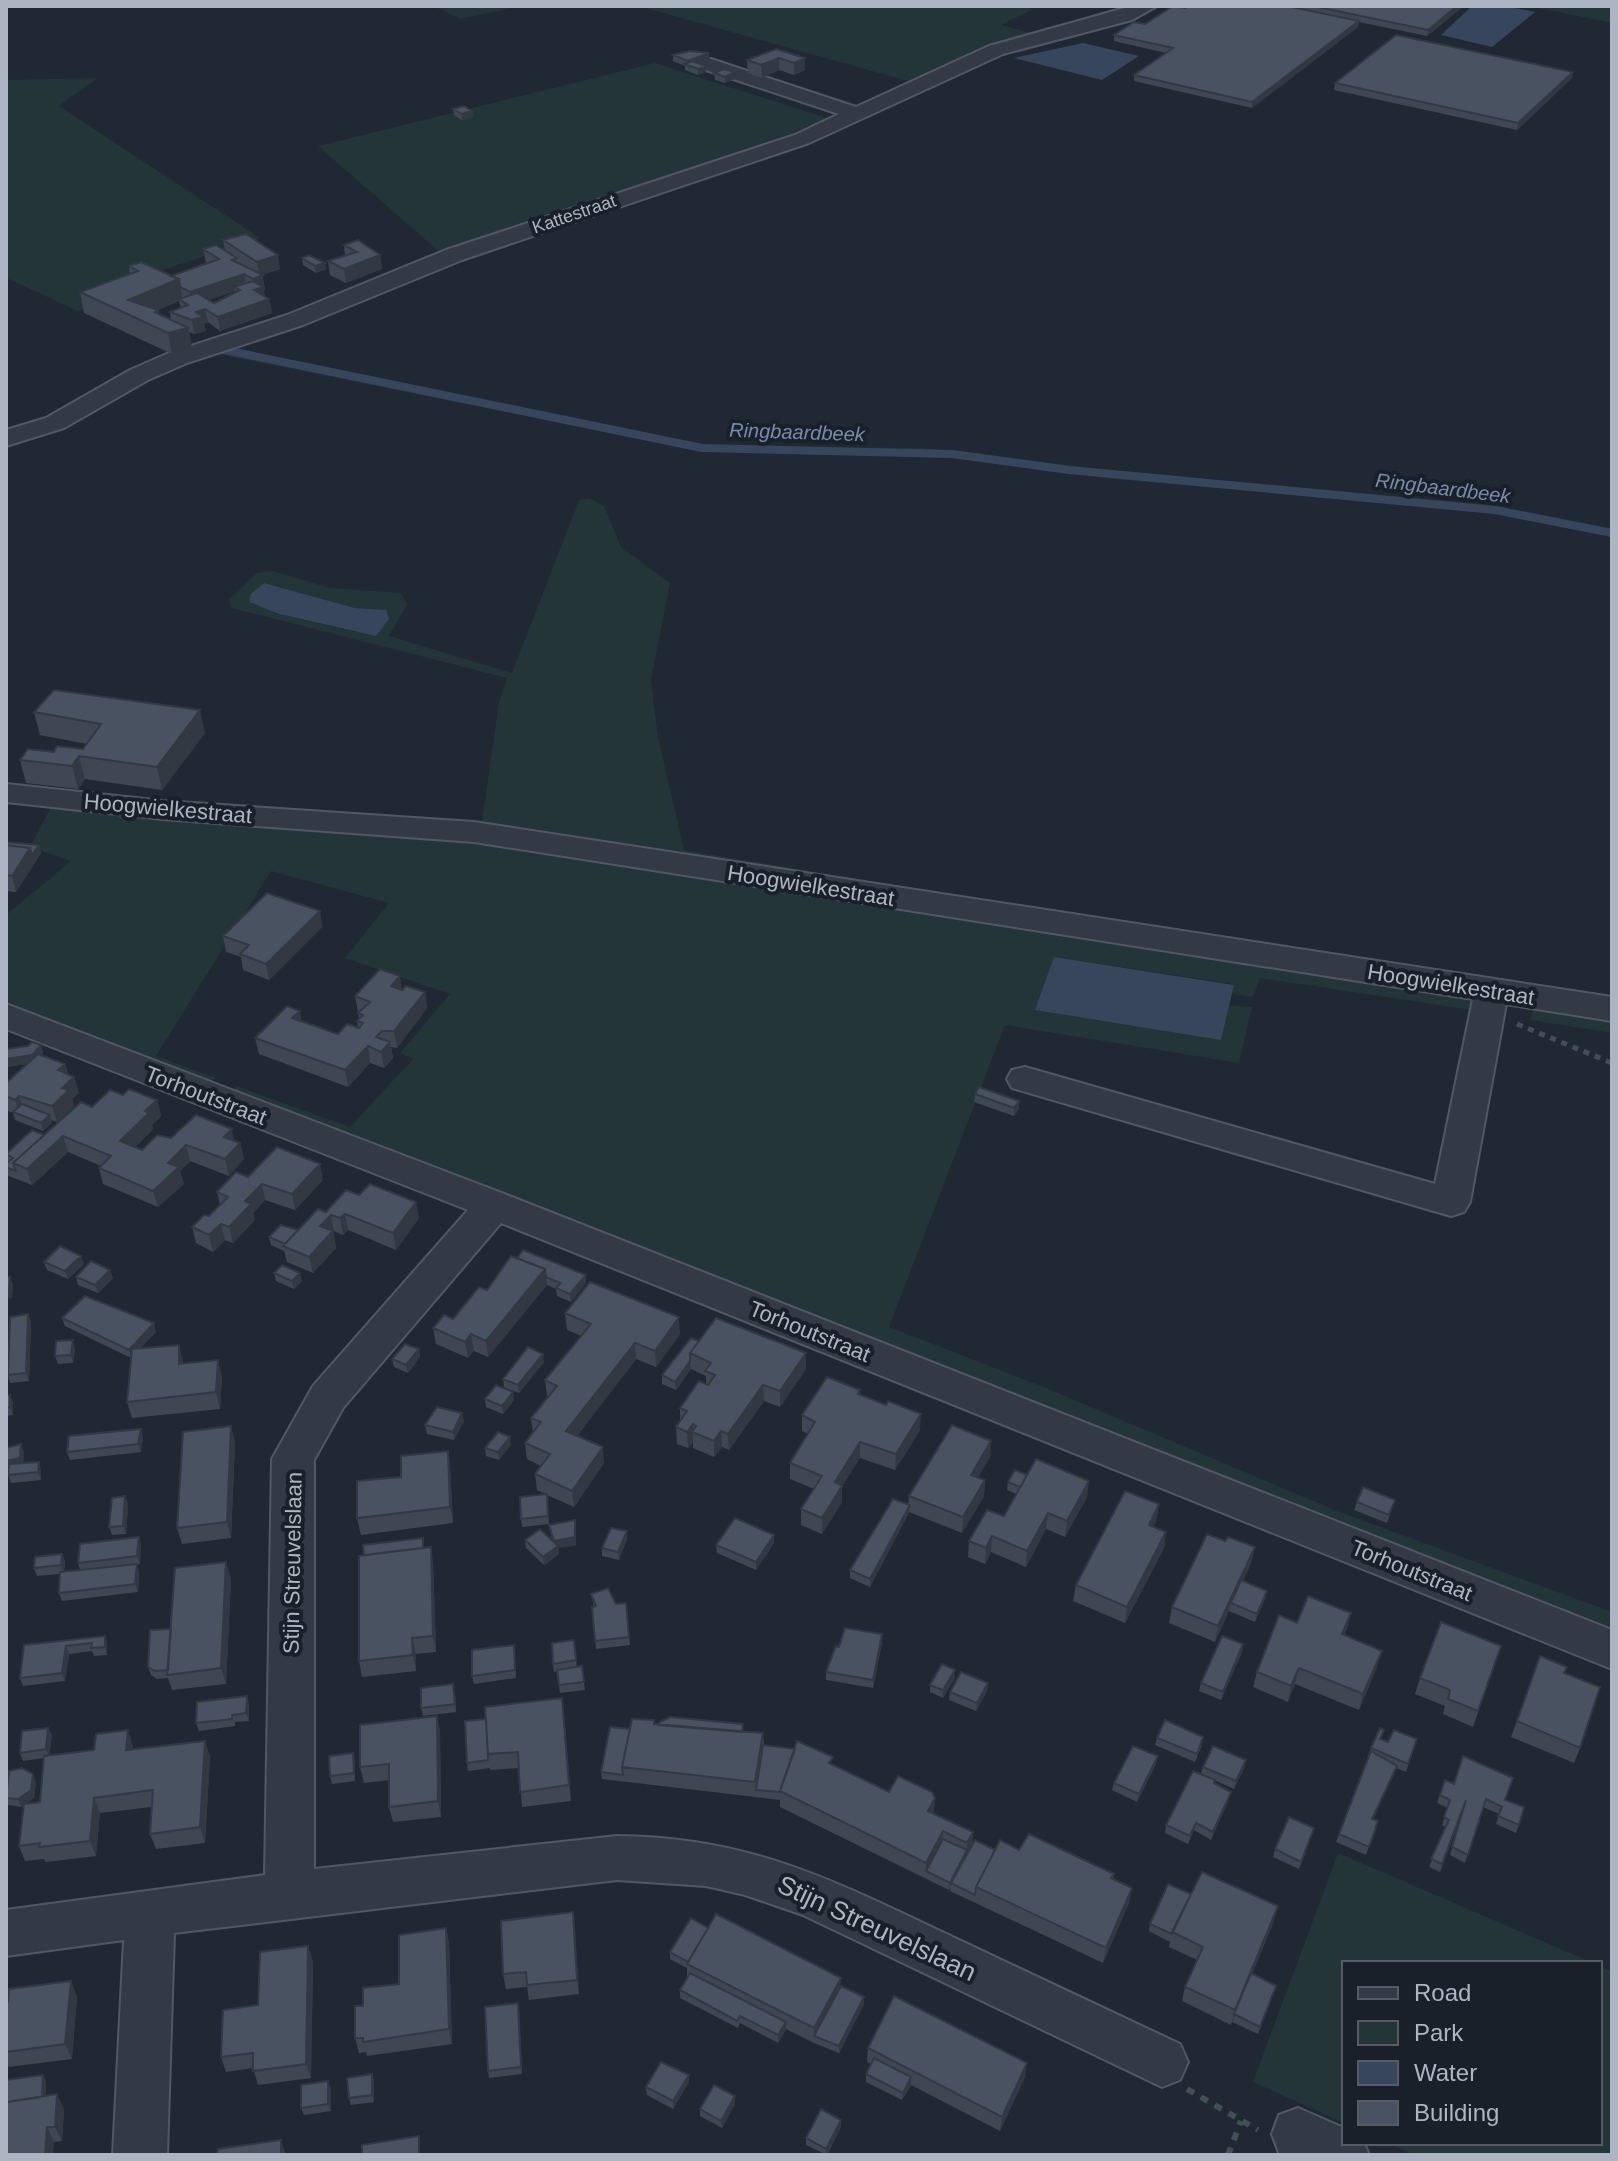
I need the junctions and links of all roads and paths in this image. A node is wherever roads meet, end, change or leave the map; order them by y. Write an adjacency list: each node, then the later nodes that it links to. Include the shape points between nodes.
1 (1148, 6): 3 (street, Kattestraat, via 970,59)
2 (704, 63): 3 (street)
3 (858, 114): 4 (street, Kattestraat, via 802,139 454,255 295,320 178,358 55,423)
4 (6, 438)
5 (6, 793): 6 (street, Hoogwielkestraat, via 474,832)
6 (1491, 998): 7 (street, Hoogwielkestraat); 9 (path, via 1527,1030); 10 (street, via 1451,1202)
7 (1612, 1009)
8 (6, 1016): 11 (street, Torhoutstraat)
9 (1612, 1063)
10 (1025, 1079)
11 (494, 1205): 12 (street, Torhoutstraat); 13 (street, Stijn Streuvelslaan, via 328,1397 293,1459)
12 (1612, 1650)
13 (289, 1895): 14 (street, Stijn Streuvelslaan); 16 (street, Stijn Streuvelslaan, via 617,1858 707,1861 788,1883)
14 (150, 1916): 15 (street, Stijn Streuvelslaan); 19 (street)
15 (6, 1933)
16 (1162, 2062): 17 (path, via 1189,2091)
17 (1241, 2121): 18 (path, via 1287,2145); 20 (path)
18 (1320, 2144)
19 (140, 2155)
20 (1228, 2155)

